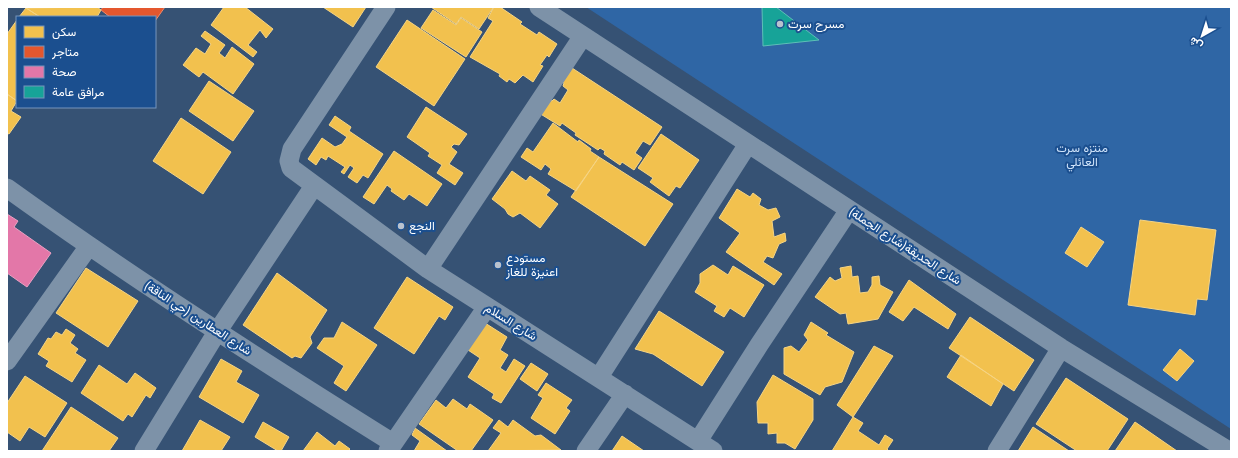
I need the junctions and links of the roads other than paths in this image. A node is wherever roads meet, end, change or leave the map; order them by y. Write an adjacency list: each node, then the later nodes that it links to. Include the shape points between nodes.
1 (386, 7): 5 (street, شارع السلام, via 292,149 289,161 291,168)
2 (540, 7): 3 (street, شارع الحديقة(شارع الجملة))
3 (583, 36): 4 (street, شارع الحديقة(شارع الجملة)); 9 (street)
4 (748, 144): 7 (street, شارع الحديقة(شارع الجملة)); 14 (street)
5 (314, 186): 9 (street, شارع السلام); 11 (street)
6 (7, 188): 8 (street, شارع العطارين (حي الناقة))
7 (850, 210): 12 (street, شارع الحديقة(شارع الجملة)); 16 (street, via 759,345)
8 (89, 246): 11 (street, شارع العطارين (حي الناقة)); 13 (street)
9 (428, 269): 10 (street, شارع السلام)
10 (487, 307): 14 (street, شارع السلام); 18 (street)
11 (217, 332): 18 (street, شارع العطارين (حي الناقة)); 19 (street)
12 (1061, 348): 17 (street, شارع الحديقة(شارع الجملة)); 21 (street)
13 (7, 361)
14 (598, 377): 15 (street, شارع السلام)
15 (625, 394): 16 (street, شارع السلام); 20 (street)
16 (706, 446)
17 (1210, 446): 22 (street, شارع الحديقة(شارع الجملة))
18 (390, 447)
19 (144, 451)
20 (586, 451)
21 (997, 451)
22 (1229, 451)

